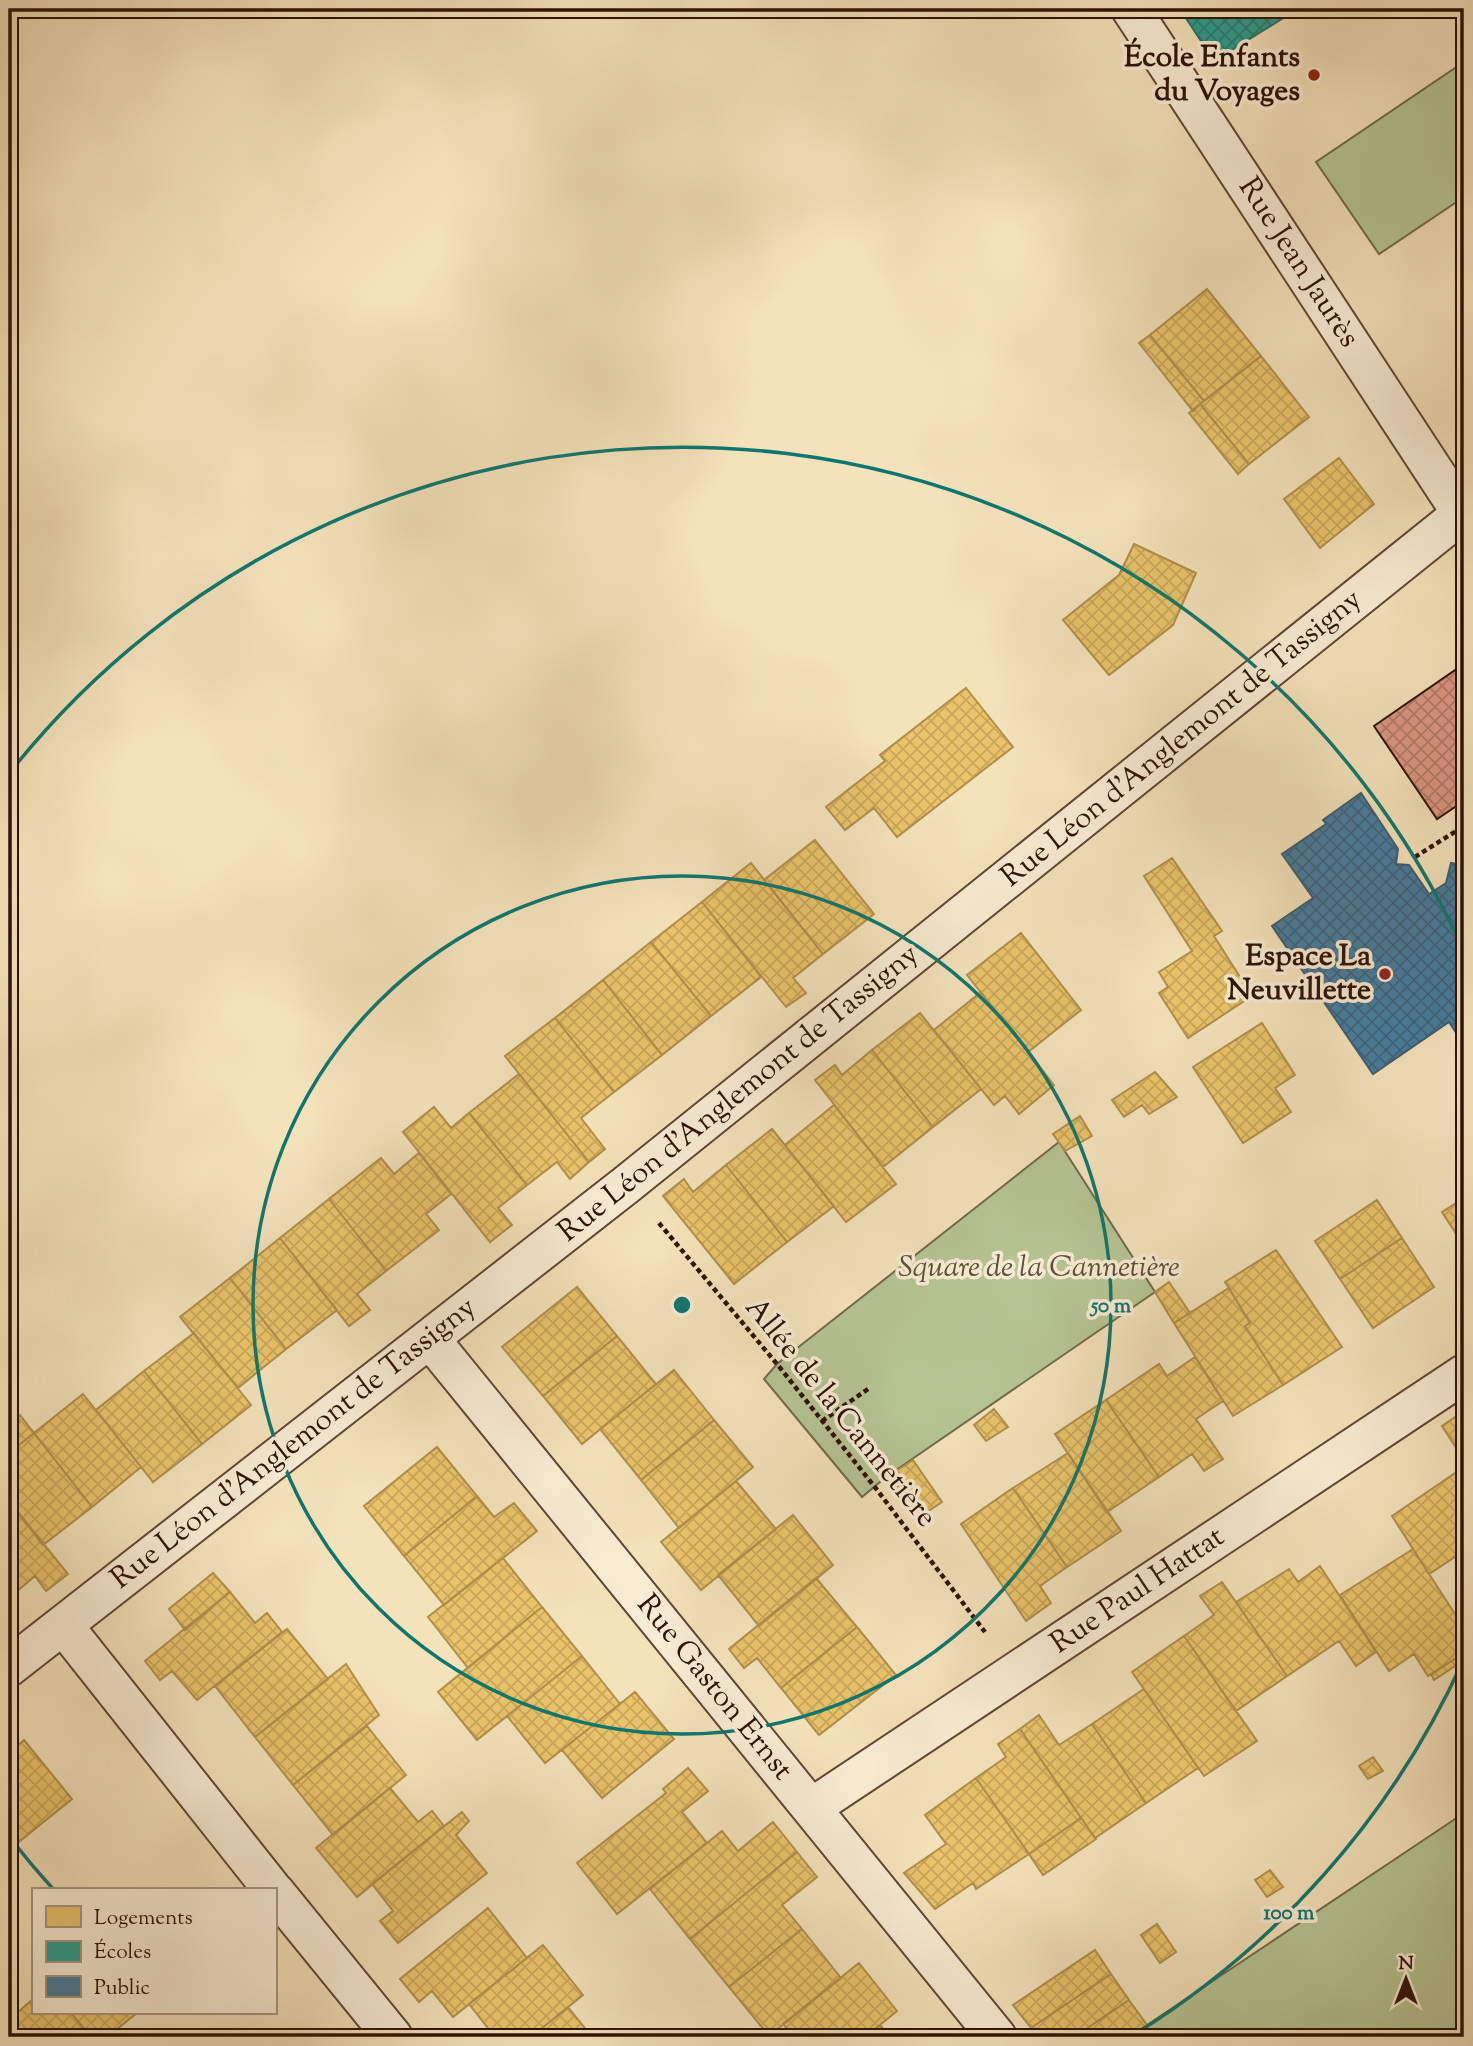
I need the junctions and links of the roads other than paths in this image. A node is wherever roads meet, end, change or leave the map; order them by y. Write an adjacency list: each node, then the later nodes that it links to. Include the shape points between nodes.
1 (1131, 9): 2 (street, Rue Jean Jaurès)
2 (1464, 514): 3 (street, Rue Léon d'Anglemont de Tassigny)
3 (430, 1339): 5 (street, Rue Léon d'Anglemont de Tassigny); 7 (street, Rue Gaston Ernst)
4 (1464, 1374): 7 (street, Rue Paul Hattat)
5 (62, 1625): 6 (street, Rue Léon d'Anglemont de Tassigny); 8 (street)
6 (9, 1667)
7 (811, 1808): 11 (street, Rue Gaston Ernst)
8 (272, 1888)
9 (276, 1893): 10 (street)
10 (393, 2037)
11 (997, 2037)

